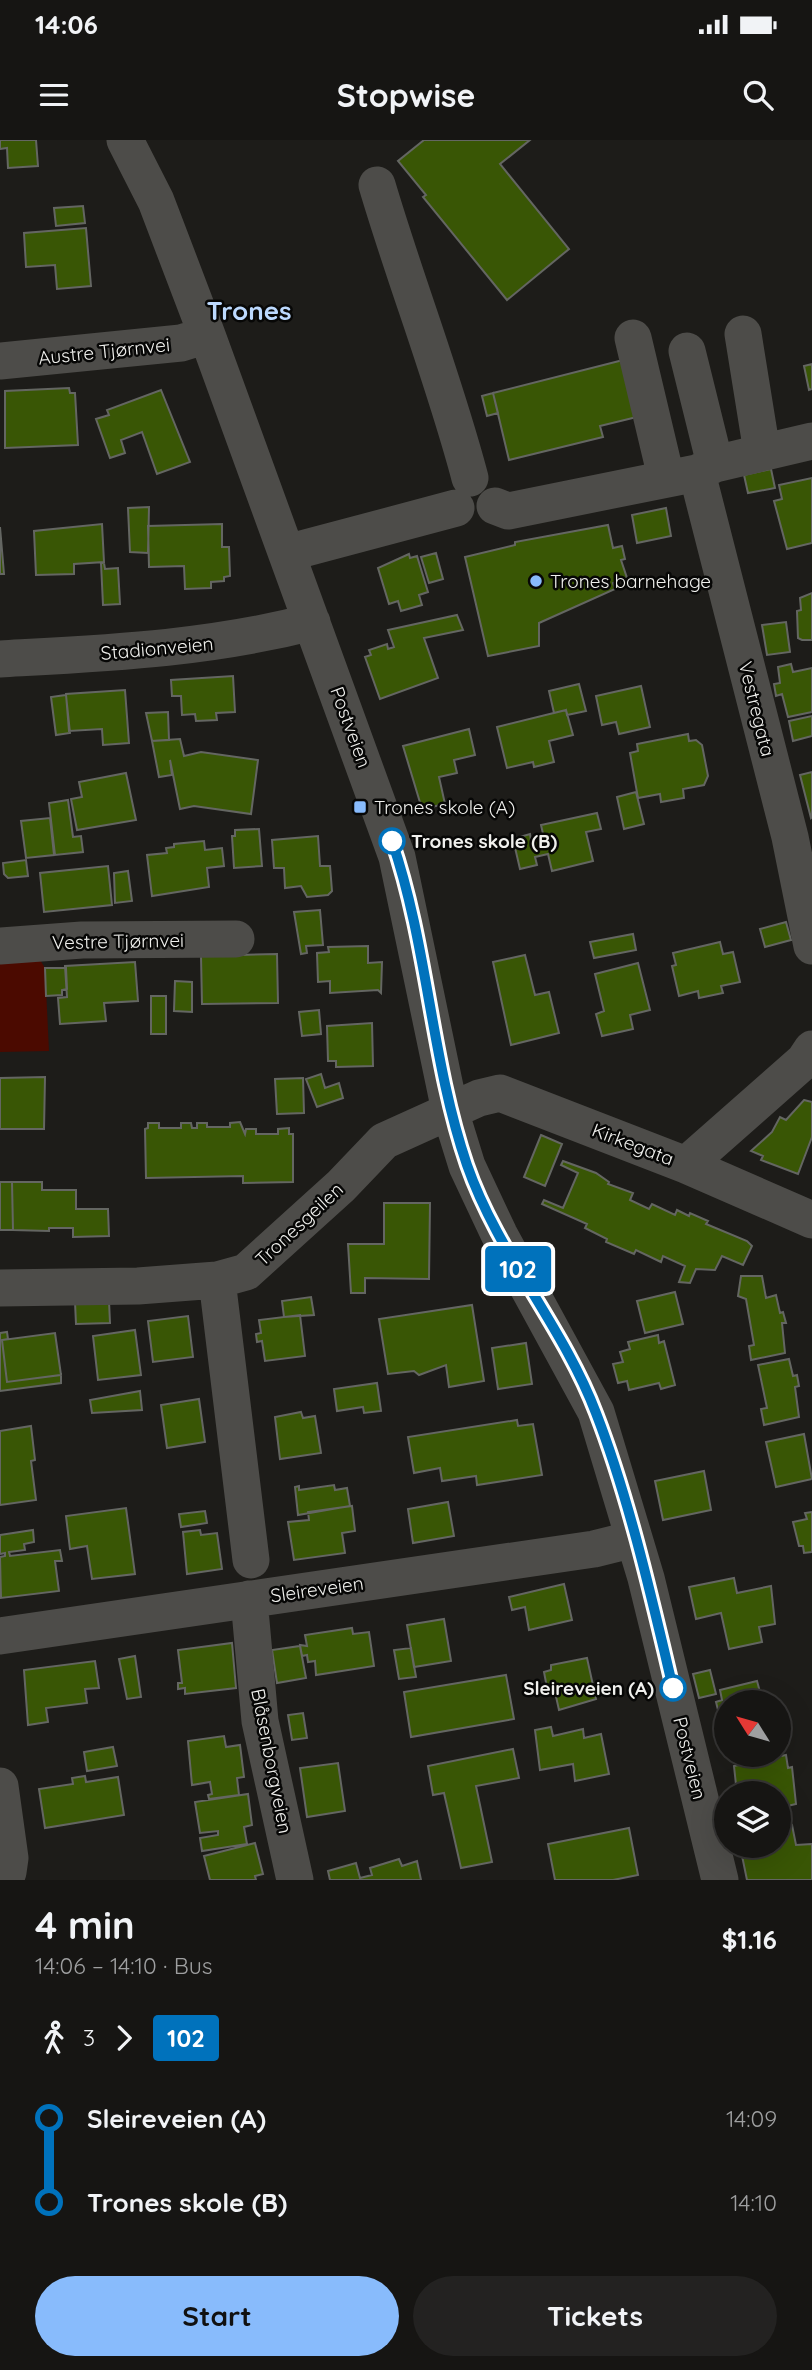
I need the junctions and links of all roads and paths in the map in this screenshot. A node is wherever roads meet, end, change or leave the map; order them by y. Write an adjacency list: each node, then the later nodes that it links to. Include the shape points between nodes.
1 (125, 140): 4 (street, Postveien, via 156,201)
2 (377, 184): 11 (street, via 448,397)
3 (743, 334): 9 (street)
4 (208, 335): 7 (street, Austre Tjørnvei, via 181,343); 12 (street, Postveien)
5 (634, 338): 10 (street)
6 (687, 351): 10 (street)
7 (0, 361)
8 (812, 441): 9 (street)
9 (762, 452): 10 (street)
10 (693, 471): 11 (street, via 508,511 495,506 476,520 464,517); 17 (street, Vestregata, via 790,837)
11 (463, 493): 12 (street)
12 (287, 554): 13 (street, Postveien)
13 (312, 622): 14 (street, Stadionveien, via 218,644); 19 (street, Postveien, via 397,857)
14 (0, 659)
15 (236, 939): 16 (street, Vestre Tjørnvei, via 82,940)
16 (0, 946)
17 (812, 946)
18 (812, 1049): 20 (street)
19 (450, 1111): 20 (street, Kirkegata, via 500,1093); 22 (street, Tronesgeilen, via 384,1141 272,1252 246,1272); 24 (street, Postveien, via 481,1198 596,1412)
20 (687, 1165): 21 (street, Kirkegata)
21 (812, 1220)
22 (217, 1280): 23 (street, Tronesgeilen); 25 (street)
23 (0, 1288)
24 (634, 1539): 26 (street, Sleireveien, via 594,1549); 31 (street, Postveien)
25 (251, 1560)
26 (249, 1599): 27 (street, Sleireveien); 30 (street, Blåsenborgveien, via 260,1721)
27 (0, 1636)
28 (0, 1786): 29 (street, via 10,1858)
29 (4, 1875)
30 (295, 1880)
31 (720, 1880)

